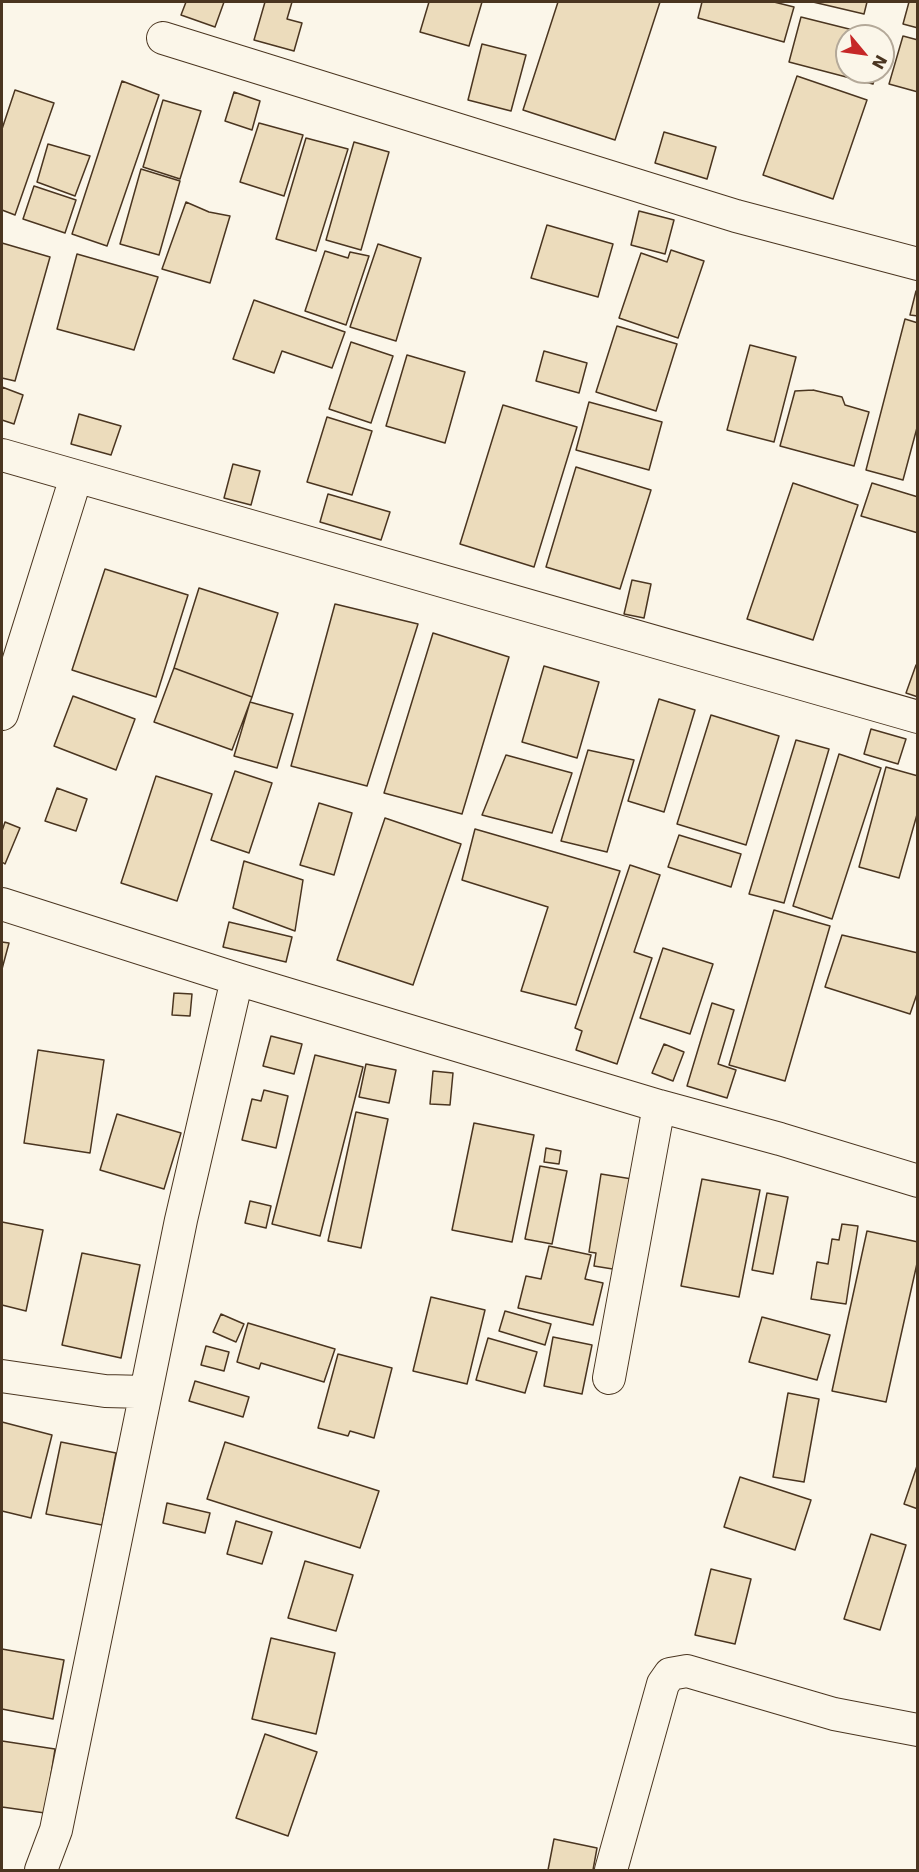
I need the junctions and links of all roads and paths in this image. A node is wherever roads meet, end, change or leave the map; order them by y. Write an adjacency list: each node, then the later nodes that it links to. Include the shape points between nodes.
1 (163, 38): 2 (street, via 736,216)
2 (918, 264)
3 (2, 455): 4 (street)
4 (76, 477): 5 (street); 6 (street)
5 (2, 714)
6 (918, 717)
7 (2, 904): 8 (street)
8 (237, 979): 9 (street); 13 (street)
9 (659, 1106): 10 (street); 12 (street)
10 (918, 1181)
11 (2, 1376): 13 (street)
12 (609, 1378)
13 (146, 1392): 15 (street, via 56,1830)
14 (918, 1730): 16 (street, via 834,1714 687,1671 670,1674 663,1684)
15 (41, 1870)
16 (611, 1870)

